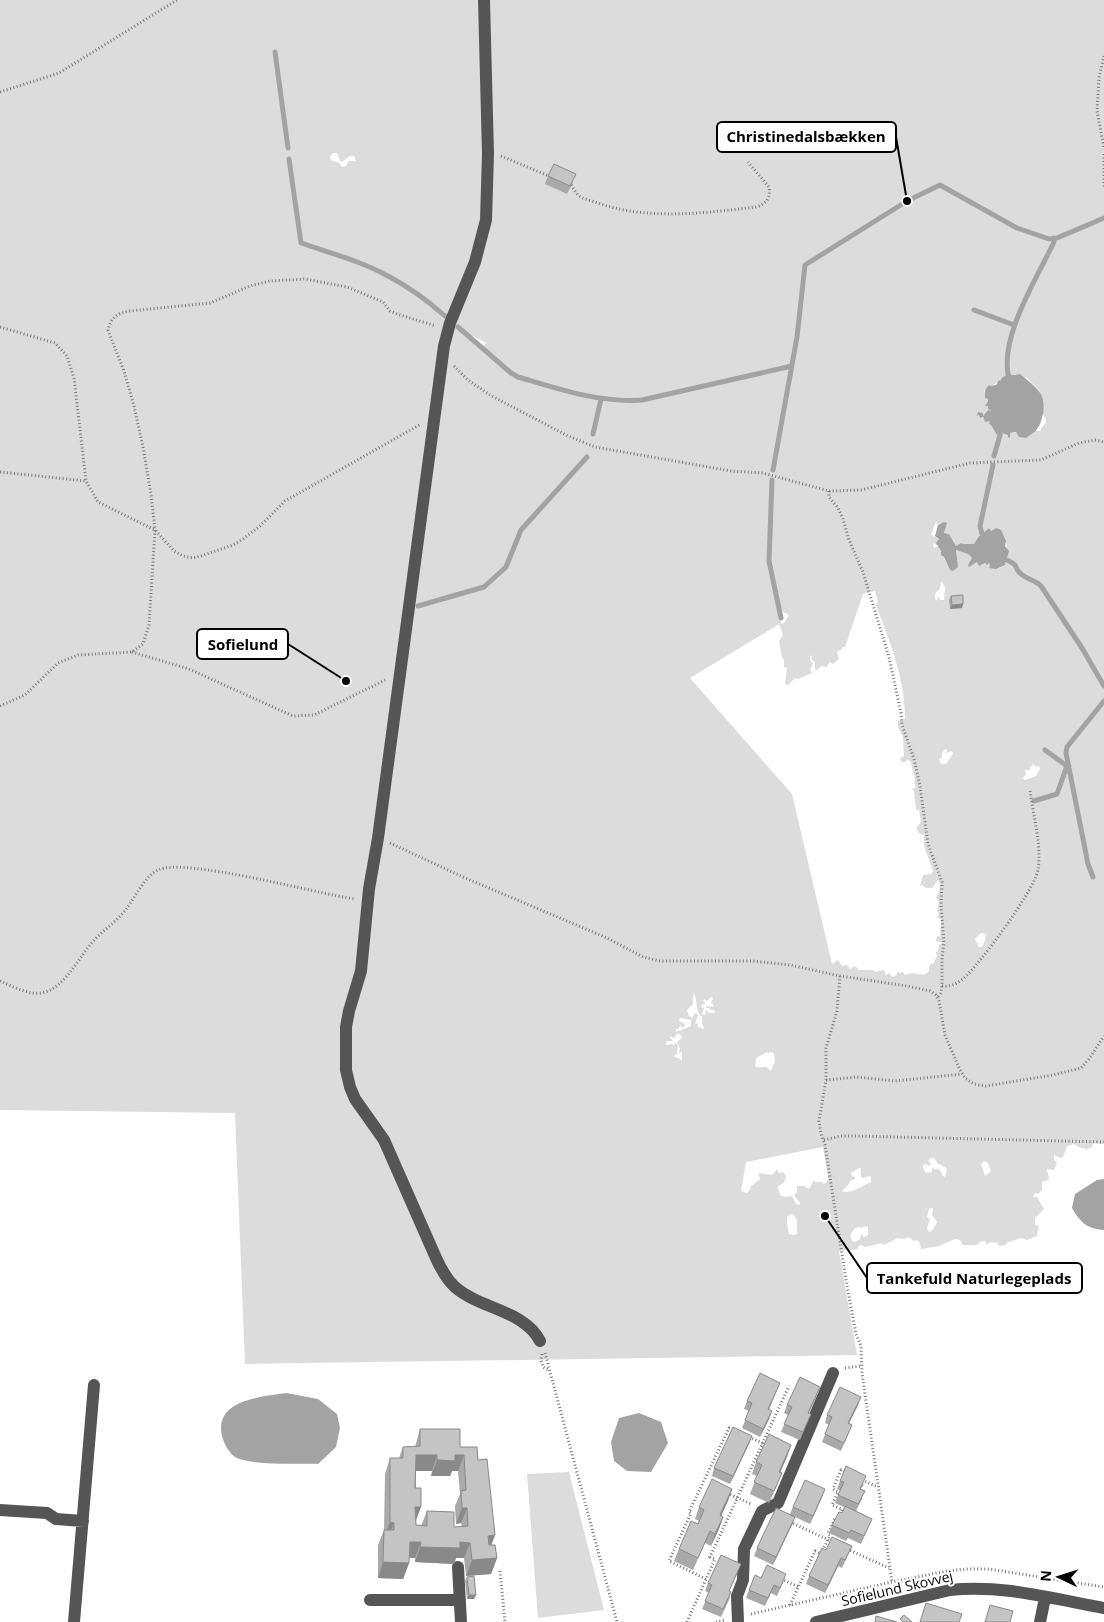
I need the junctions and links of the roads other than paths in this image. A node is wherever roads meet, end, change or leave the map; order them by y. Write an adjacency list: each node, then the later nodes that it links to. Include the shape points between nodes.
1 (484, 0): 2 (street, via 487,211 475,262 448,331 442,361 361,971 346,1027 346,1070 360,1108 384,1140 445,1276 461,1291 528,1326)
2 (540, 1341)
3 (833, 1373): 14 (street, via 778,1503 762,1511 744,1549 742,1580 737,1596)
4 (94, 1385): 6 (street)
5 (0, 1510): 6 (street, via 47,1513 56,1519)
6 (83, 1521): 12 (street)
7 (458, 1567): 10 (street)
8 (1045, 1598): 11 (street, Sofielund Skovvej); 15 (street, Sofielund Skovvej, via 995,1589 950,1590); 16 (street)
9 (370, 1600): 10 (street)
10 (460, 1600): 13 (street)
11 (1104, 1608)
12 (74, 1622)
13 (461, 1622)
14 (738, 1622)
15 (816, 1622)
16 (1040, 1622)

